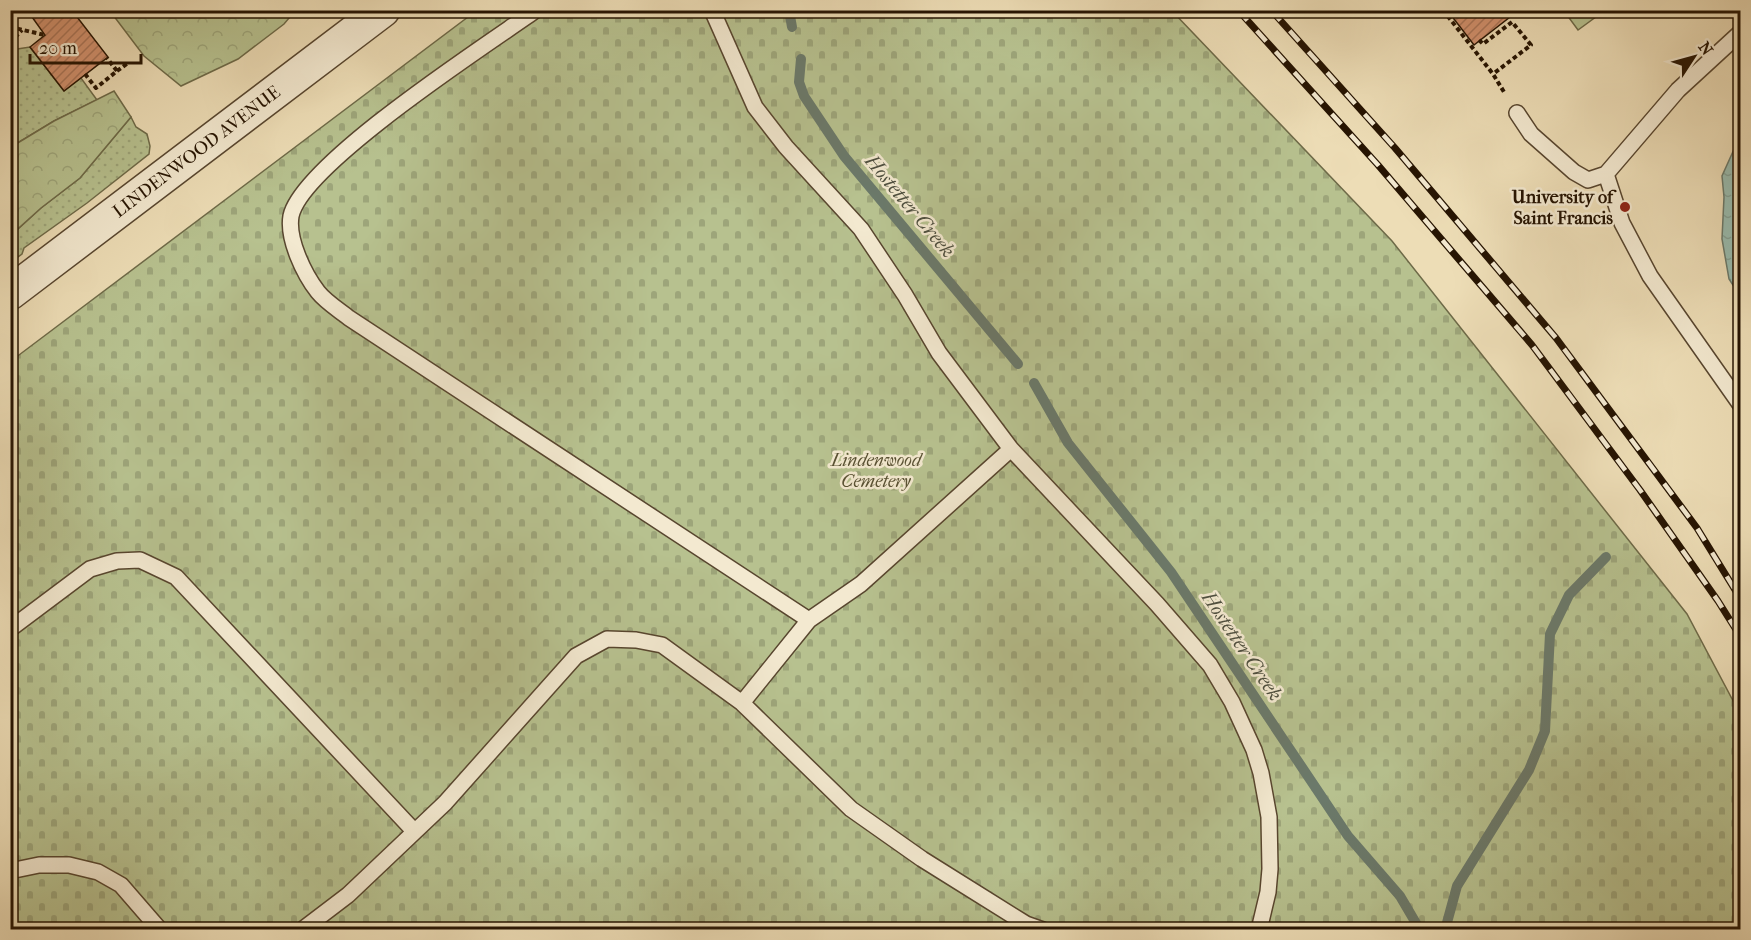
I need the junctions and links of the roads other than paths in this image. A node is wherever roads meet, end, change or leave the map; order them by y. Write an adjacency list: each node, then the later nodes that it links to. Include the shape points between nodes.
1 (383, 10): 7 (street, LINDENWOOD AVENUE)
2 (536, 10): 10 (lane, via 365,134 304,192 291,216 291,234 305,271 319,293 349,318)
3 (712, 10): 9 (lane, via 755,107 861,229 939,353)
4 (1740, 33): 6 (lane, via 1678,90)
5 (1517, 113): 6 (lane, via 1531,134 1574,172 1588,180)
6 (1606, 174): 8 (lane, via 1622,224 1650,276)
7 (10, 293)
8 (1740, 404)
9 (1011, 449): 10 (lane, via 861,584); 19 (lane, via 1157,604 1210,665 1232,702 1254,750 1269,817 1268,892)
10 (809, 620): 12 (lane)
11 (10, 629): 13 (lane, via 99,566 140,560 176,577)
12 (742, 703): 13 (lane, via 662,645 607,639 576,656 445,803); 15 (lane, via 850,809)
13 (414, 831): 17 (lane, via 348,895)
14 (10, 871): 16 (lane, via 39,864 69,865 98,872 121,885)
15 (1027, 927): 18 (lane)
16 (160, 930)
17 (302, 930)
18 (1043, 930)
19 (1259, 930)

